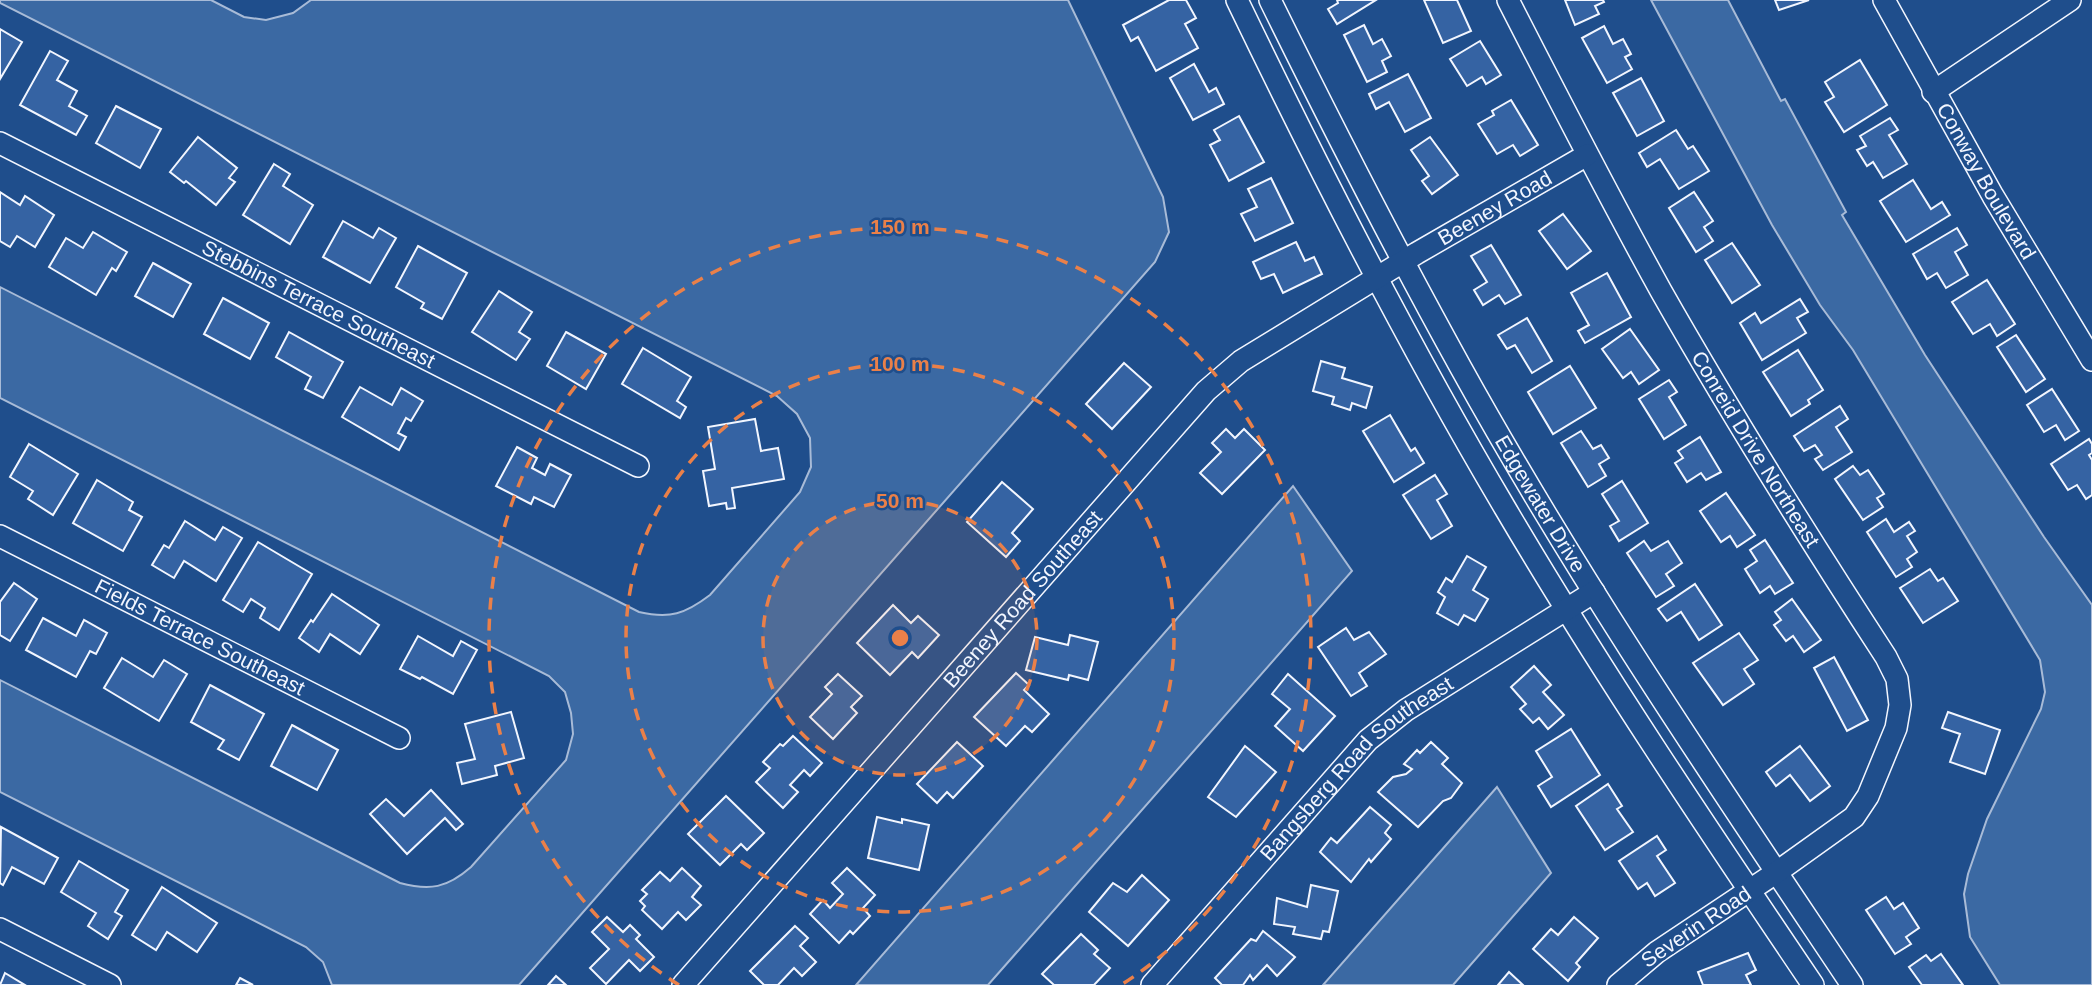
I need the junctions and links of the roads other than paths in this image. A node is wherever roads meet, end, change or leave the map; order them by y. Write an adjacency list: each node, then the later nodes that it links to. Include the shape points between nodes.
1 (1237, 0): 10 (street, Edgewater Drive)
2 (1270, 0): 9 (street, Edgewater Drive)
3 (1508, 0): 8 (street, Conreid Drive Northeast)
4 (1884, 0): 6 (street, Conway Boulevard)
5 (2070, 0): 6 (street)
6 (1933, 92): 11 (street, Conway Boulevard)
7 (0, 143): 12 (street, Stebbins Terrace Southeast)
8 (1587, 155): 9 (street, Beeney Road); 17 (street, Conreid Drive Northeast, via 1722,396 1897,679 1900,705 1896,728 1868,796 1854,817)
9 (1404, 262): 10 (street, Beeney Road Southeast); 14 (street, Edgewater Drive, via 1468,381)
10 (1377, 278): 15 (street, Edgewater Drive); 21 (street, Beeney Road Southeast, via 1241,361 1206,391)
11 (2092, 360)
12 (638, 466)
13 (0, 536): 16 (street, Fields Terrace Southeast)
14 (1594, 592): 15 (street, Bangsberg Road Southeast); 17 (street, Edgewater Drive)
15 (1566, 609): 18 (street, Edgewater Drive); 22 (street, Bangsberg Road Southeast, via 1406,710 1368,740)
16 (399, 738)
17 (1777, 872): 18 (street, Severin Road); 25 (street, Edgewater Drive)
18 (1749, 890): 23 (street, Severin Road, via 1657,952); 24 (street, Edgewater Drive)
19 (0, 929): 20 (street)
20 (110, 985)
21 (683, 985)
22 (1152, 985)
23 (1618, 985)
24 (1813, 985)
25 (1852, 985)

